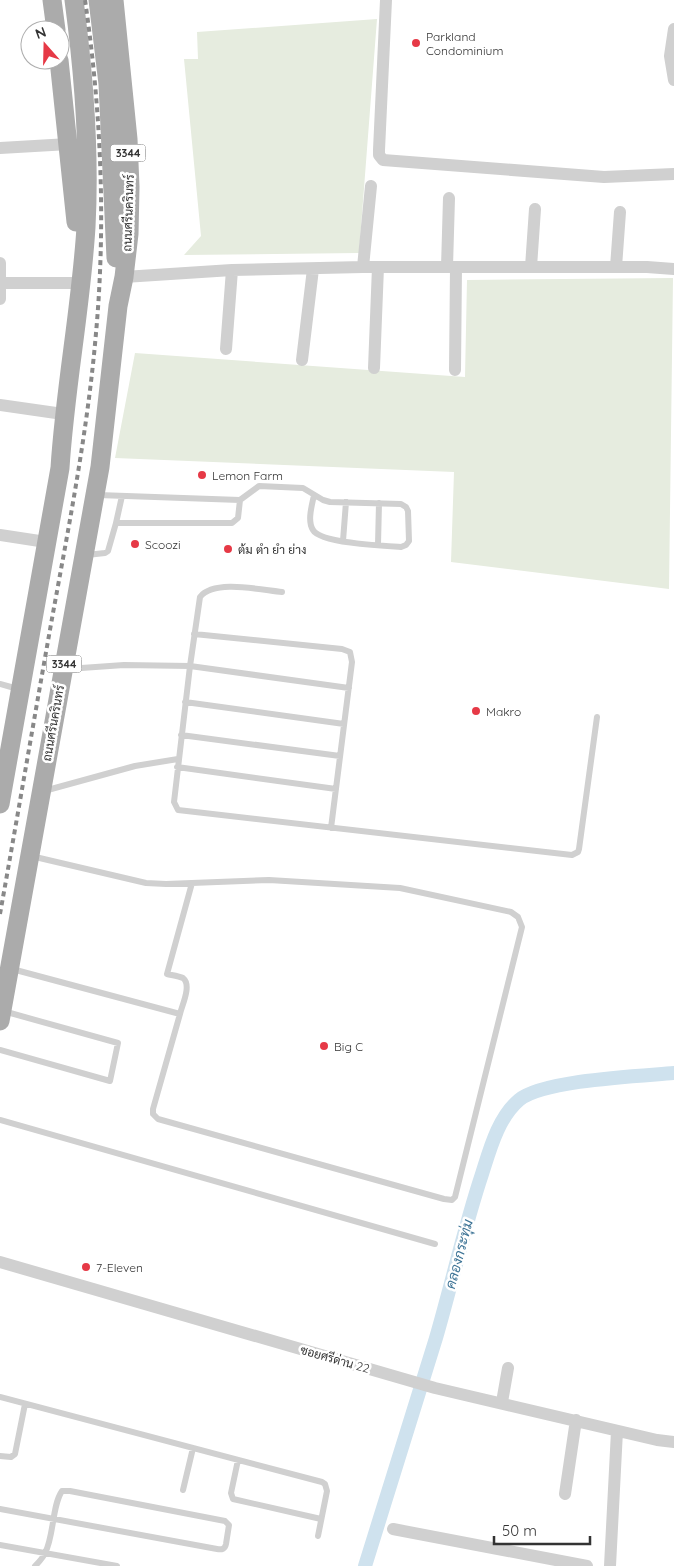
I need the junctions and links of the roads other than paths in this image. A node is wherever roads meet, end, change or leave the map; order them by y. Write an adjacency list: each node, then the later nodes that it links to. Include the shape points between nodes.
1 (52, 0): 6 (main road)
2 (98, 0): 30 (main road, ถนนศรีนครินทร์ / 3344, via 109,104)
3 (114, 0): 26 (main road, ถนนศรีนครินทร์ / 3344, via 128,148 129,234)
4 (386, 0): 12 (street, via 379,150 383,160 604,177)
5 (74, 1): 28 (main road, via 87,148 86,227)
6 (55, 20)
7 (674, 29): 9 (street, via 670,56)
8 (60, 70): 10 (main road)
9 (674, 80)
10 (69, 144): 11 (street); 28 (main road)
11 (0, 148)
12 (674, 174)
13 (371, 186): 18 (street)
14 (449, 198): 20 (street)
15 (535, 209): 21 (street)
16 (620, 212): 22 (street)
17 (0, 263): 27 (street)
18 (363, 267): 19 (street); 23 (street)
19 (378, 267): 20 (street); 33 (street)
20 (451, 267): 21 (street); 34 (street)
21 (531, 267): 22 (street)
22 (616, 267): 24 (street)
23 (313, 268): 25 (street); 32 (street)
24 (674, 269)
25 (232, 270): 26 (street); 31 (street)
26 (124, 277): 30 (main road, ถนนศรีนครินทร์ / 3344)
27 (0, 283): 28 (street); 29 (street)
28 (81, 283): 36 (main road)
29 (0, 299)
30 (118, 306): 37 (main road, ถนนศรีนครินทร์ / 3344)
31 (226, 349)
32 (302, 360)
33 (374, 368)
34 (455, 370)
35 (0, 405): 36 (street)
36 (64, 414): 45 (main road, via 60,468)
37 (94, 495): 39 (lane); 48 (main road, ถนนศรีนครินทร์ / 3344)
38 (314, 495): 40 (lane, via 303,488 259,486); 41 (lane, via 330,502); 46 (lane, via 312,529 318,535)
39 (122, 496): 40 (lane); 43 (lane)
40 (240, 500): 43 (lane, via 238,518 232,523)
41 (346, 502): 42 (lane); 46 (lane)
42 (378, 503): 47 (lane); 47 (lane, via 406,507 409,541 401,547)
43 (116, 523): 48 (lane, via 108,551)
44 (0, 535): 45 (street)
45 (46, 542): 55 (main road)
46 (342, 542): 47 (lane)
47 (378, 545)
48 (84, 556): 52 (main road, ถนนศรีนครินทร์ / 3344)
49 (282, 592): 50 (lane, via 228,587 207,591 199,599)
50 (194, 634): 51 (lane); 54 (lane, via 347,650 352,658)
51 (190, 666): 52 (lane, via 110,665); 54 (lane); 56 (lane)
52 (63, 669): 64 (main road, ถนนศรีนครินทร์ / 3344)
53 (0, 684): 55 (lane)
54 (349, 688): 58 (lane)
55 (20, 689): 65 (main road, via 9,735)
56 (185, 702): 58 (lane); 59 (lane)
57 (597, 717): 66 (lane, via 579,849 575,854 568,856)
58 (344, 724): 60 (lane)
59 (181, 735): 60 (lane); 61 (lane)
60 (340, 756): 63 (lane)
61 (178, 759): 62 (lane); 64 (lane, via 134,766)
62 (177, 767): 63 (lane); 66 (lane, via 174,802 178,810)
63 (336, 789): 66 (lane)
64 (40, 792): 67 (main road, ถนนศรีนครินทร์ / 3344)
65 (0, 804)
66 (331, 828)
67 (29, 856): 68 (lane, via 146,883); 69 (main road, ถนนศรีนครินทร์ / 3344)
68 (192, 883): 70 (lane, via 167,974 182,978 186,984); 70 (lane, via 269,880 400,888 512,912 522,927 452,1200 155,1117 153,1108)
69 (10, 968): 70 (lane); 71 (main road, ถนนศรีนครินทร์ / 3344)
70 (180, 1014)
71 (1, 1016): 72 (lane, via 118,1044 110,1081)
72 (0, 1050)
73 (0, 1120): 74 (lane)
74 (435, 1244)
75 (0, 1262): 78 (street, ซอยศรีด่าน 22, via 435,1388)
76 (508, 1368): 78 (street)
77 (0, 1397): 79 (lane)
78 (502, 1402): 80 (street, ซอยศรีด่าน 22)
79 (25, 1404): 83 (lane); 84 (lane, via 15,1454)
80 (576, 1420): 81 (street, ซอยศรีด่าน 22); 87 (street)
81 (617, 1431): 82 (street, ซอยศรีด่าน 22); 98 (street)
82 (674, 1442)
83 (193, 1448): 85 (lane); 86 (lane)
84 (0, 1456)
85 (238, 1460): 90 (lane, via 326,1484); 90 (lane, via 231,1493 233,1499)
86 (183, 1490)
87 (565, 1494)
88 (0, 1509): 89 (lane)
89 (54, 1519): 89 (lane, via 58,1496 64,1491 225,1521 229,1527 226,1547 221,1550); 94 (lane)
90 (321, 1519): 92 (lane)
91 (393, 1528): 97 (street)
92 (318, 1536)
93 (0, 1545): 94 (lane)
94 (46, 1553): 95 (lane); 96 (lane)
95 (36, 1566)
96 (117, 1566)
97 (587, 1566)
98 (610, 1566)

